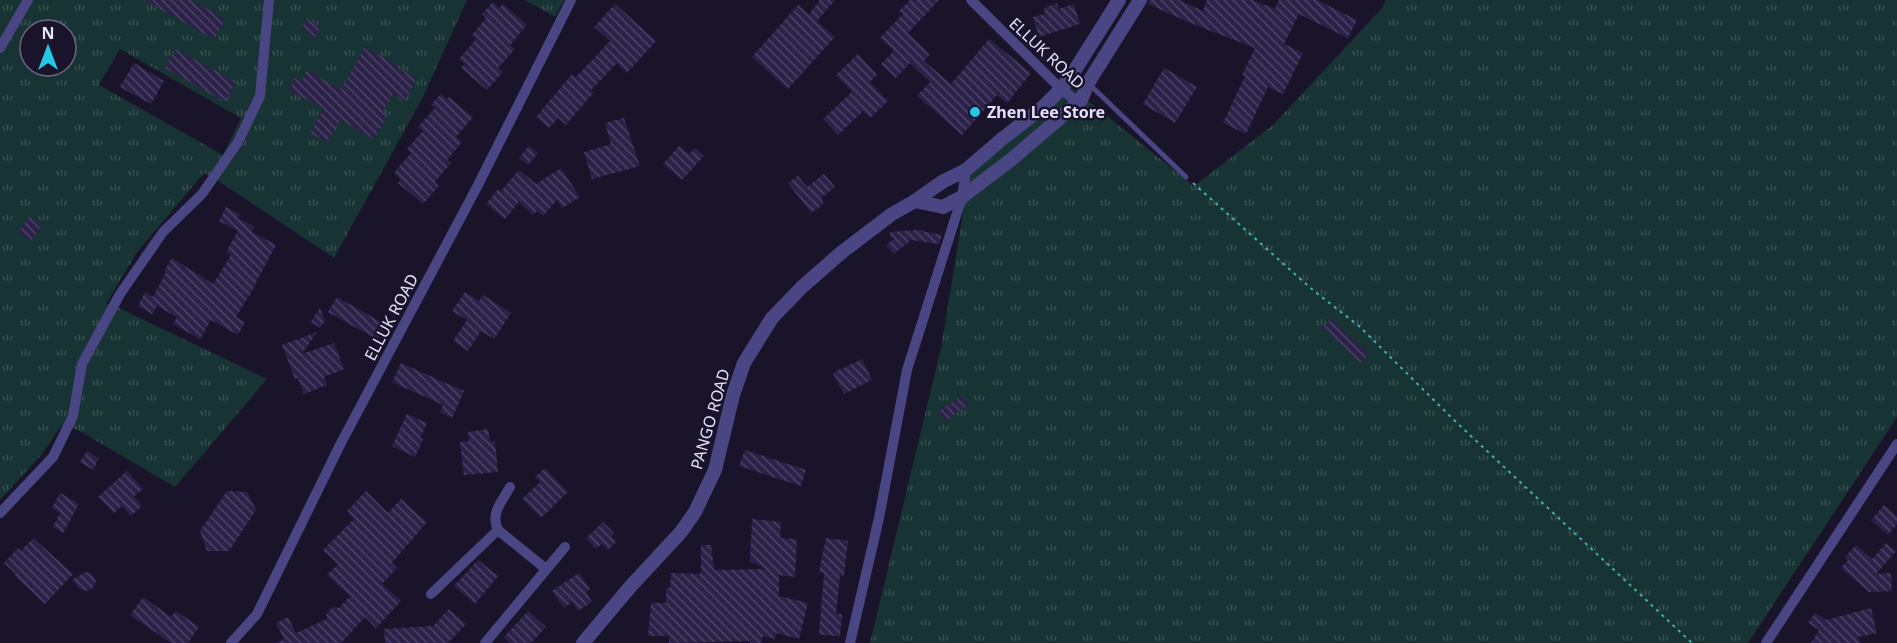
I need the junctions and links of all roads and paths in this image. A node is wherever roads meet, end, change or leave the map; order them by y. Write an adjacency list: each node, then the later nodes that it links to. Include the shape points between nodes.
1 (28, 0): 7 (street)
2 (269, 0): 18 (street, via 260,96 238,142 202,195 163,232 120,294 82,364 73,416 53,457)
3 (571, 0): 23 (street, ELLUK ROAD, via 341,443 257,614)
4 (971, 0): 10 (street, ELLUK ROAD)
5 (1119, 0): 8 (street, PANGO ROAD)
6 (1140, 0): 9 (street)
7 (0, 48)
8 (1073, 73): 9 (lane); 10 (street, PANGO ROAD)
9 (1088, 83): 11 (street); 13 (lane)
10 (1061, 89): 11 (street, ELLUK ROAD); 12 (street, PANGO ROAD)
11 (1078, 102): 14 (street)
12 (966, 170): 14 (street); 15 (street, PANGO ROAD)
13 (1186, 177): 27 (path, via 1359,326)
14 (962, 197): 15 (street, via 943,207); 26 (street, via 907,370)
15 (915, 201): 25 (street, PANGO ROAD, via 842,252 772,318 744,363 715,470 695,512)
16 (1897, 444): 28 (street)
17 (510, 487): 19 (street, via 494,514)
18 (0, 513)
19 (498, 530): 21 (street); 22 (street)
20 (565, 547): 21 (street)
21 (546, 569): 24 (street)
22 (431, 594)
23 (231, 643)
24 (485, 643)
25 (583, 643)
26 (850, 643)
27 (1692, 643)
28 (1766, 643)

